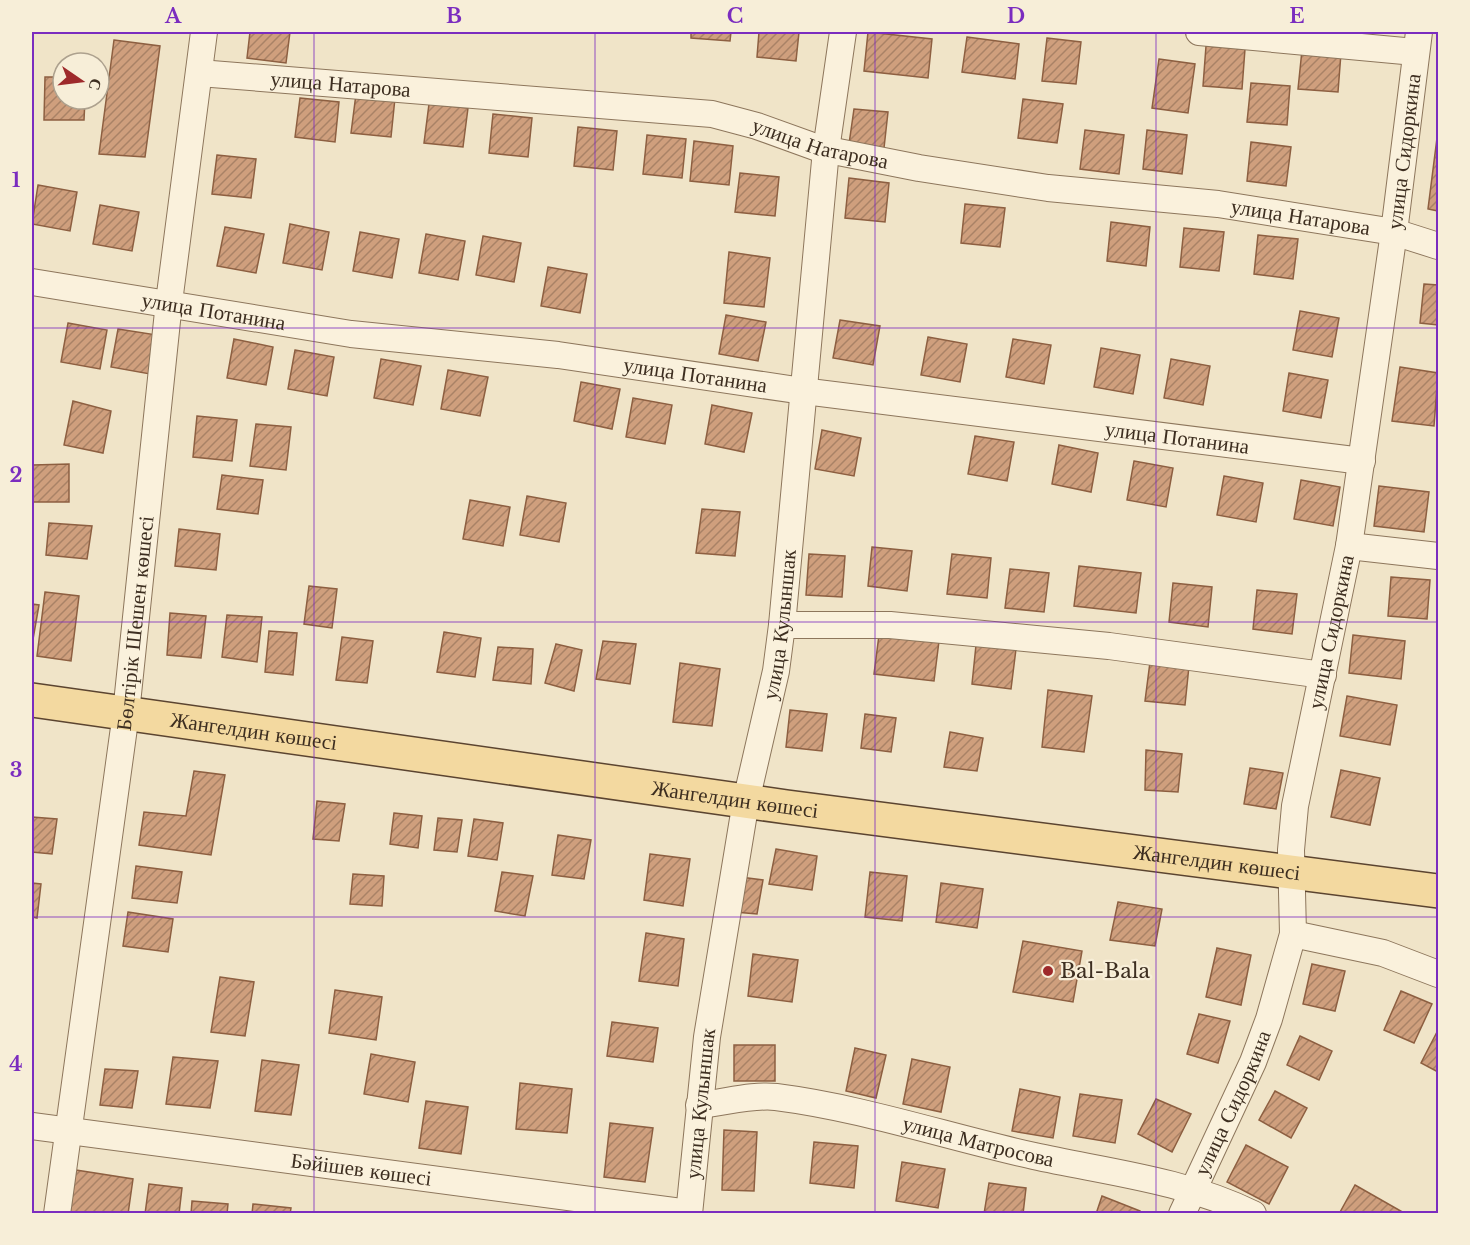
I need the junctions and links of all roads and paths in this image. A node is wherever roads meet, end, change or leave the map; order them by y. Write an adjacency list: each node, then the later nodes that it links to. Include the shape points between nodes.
1 (204, 32): 5 (street, Бөлтірік Шешен көшесі)
2 (843, 32): 6 (street, улица Кулыншак)
3 (1199, 32): 4 (street)
4 (1417, 42): 7 (street, улица Сидоркина)
5 (199, 73): 6 (street, улица Натарова, via 712,114); 10 (street, Бөлтірік Шешен көшесі)
6 (826, 150): 7 (street, улица Натарова, via 1048,188 1218,204); 11 (street, улица Кулыншак)
7 (1394, 232): 8 (street, улица Натарова); 12 (street, улица Сидоркина)
8 (1438, 246)
9 (32, 282): 10 (street, улица Потанина)
10 (169, 303): 11 (street, улица Потанина, via 351,334 558,356); 18 (street, Бөлтірік Шешен көшесі)
11 (803, 391): 12 (street, улица Потанина); 15 (street, улица Кулыншак)
12 (1362, 461): 13 (street, улица Сидоркина)
13 (1349, 546): 14 (street); 16 (street, улица Сидоркина)
14 (1438, 556)
15 (782, 625): 16 (street, via 890,625 1109,646); 19 (street, улица Кулыншак, via 776,671)
16 (1323, 675): 20 (street, улица Сидоркина, via 1295,806)
17 (32, 700): 18 (main road, Жангелдин көшесі)
18 (126, 713): 19 (main road, Жангелдин көшесі); 26 (street, Бөлтірік Шешен көшесі)
19 (746, 801): 20 (main road, Жангелдин көшесі); 24 (street, улица Кулыншак, via 706,1037)
20 (1291, 872): 21 (main road, Жангелдин көшесі); 22 (street, улица Сидоркина)
21 (1438, 891)
22 (1293, 934): 23 (street, via 1383,953); 27 (street, улица Сидоркина, via 1253,1062)
23 (1438, 974)
24 (699, 1105): 27 (street, улица Матросова, via 774,1096); 28 (street, улица Кулыншак)
25 (32, 1126): 26 (street, Бәйішев көшесі)
26 (69, 1131): 28 (street, Бәйішев көшесі); 29 (street, Бөлтірік Шешен көшесі)
27 (1194, 1189): 30 (street, улица Сидоркина); 31 (street, улица Матросова)
28 (689, 1213)
29 (57, 1214)
30 (1182, 1214)
31 (1253, 1214)

